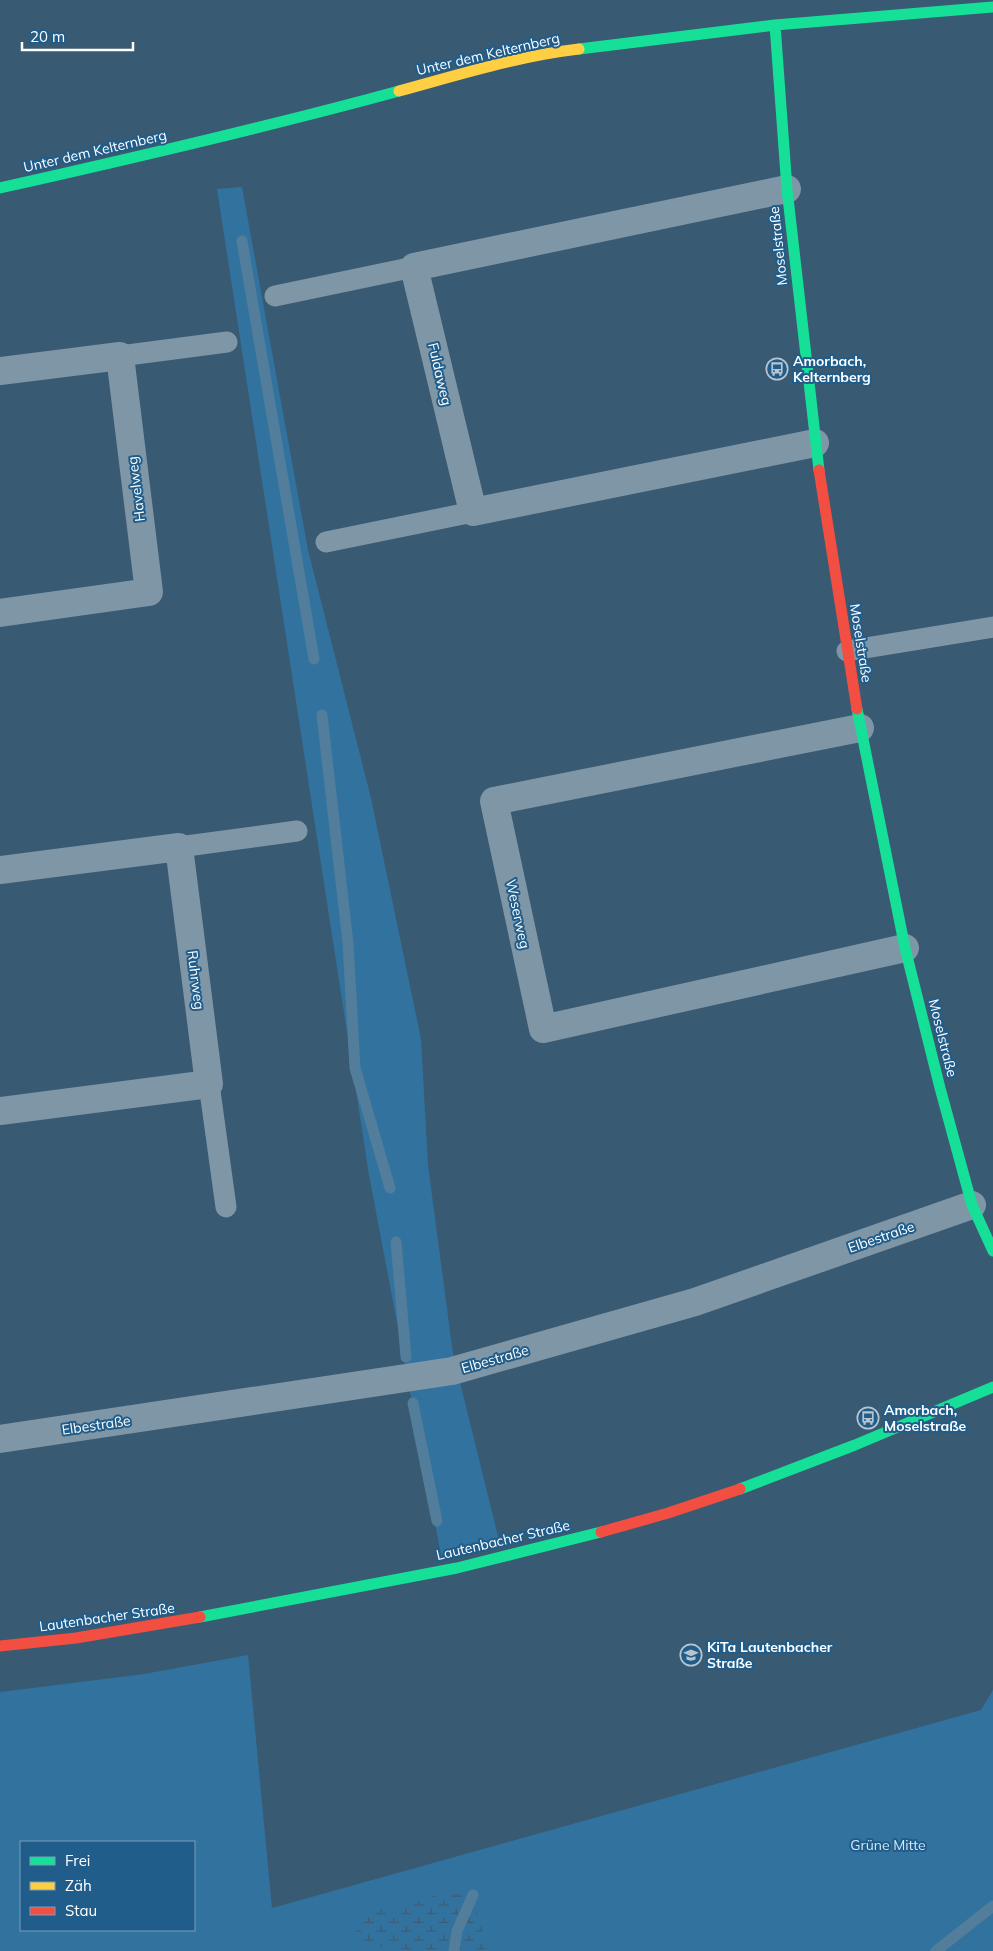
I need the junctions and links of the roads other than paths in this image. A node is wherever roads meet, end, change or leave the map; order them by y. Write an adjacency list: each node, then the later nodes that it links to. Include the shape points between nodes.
1 (993, 7): 2 (street, Unter dem Kelternberg)
2 (775, 26): 3 (street, Unter dem Kelternberg, via 560,51 176,148); 4 (street, Moselstraße)
3 (0, 188)
4 (787, 189): 5 (street); 10 (street, Moselstraße)
5 (414, 267): 6 (lane); 11 (street, Fuldaweg)
6 (275, 296)
7 (227, 342): 8 (lane)
8 (120, 356): 9 (street); 13 (street, Havelweg, via 149,592)
9 (0, 371)
10 (815, 443): 11 (street); 15 (street, Moselstraße)
11 (473, 512): 12 (lane)
12 (326, 542)
13 (0, 613)
14 (993, 627): 15 (lane)
15 (847, 651): 16 (street, Moselstraße)
16 (860, 728): 20 (street, Moselstraße); 20 (street, Weserweg, via 494,801 543,1029)
17 (297, 831): 18 (lane)
18 (179, 847): 19 (street); 21 (street, Ruhrweg)
19 (0, 870)
20 (905, 948): 23 (street, Moselstraße)
21 (209, 1084): 22 (street); 24 (lane)
22 (0, 1111)
23 (972, 1205): 25 (street, Moselstraße); 27 (street, Elbestraße, via 695,1302 452,1371)
24 (226, 1207)
25 (993, 1251)
26 (993, 1387): 28 (street, Lautenbacher Straße, via 801,1467 622,1526 472,1564 143,1629)
27 (0, 1439)
28 (0, 1646)

